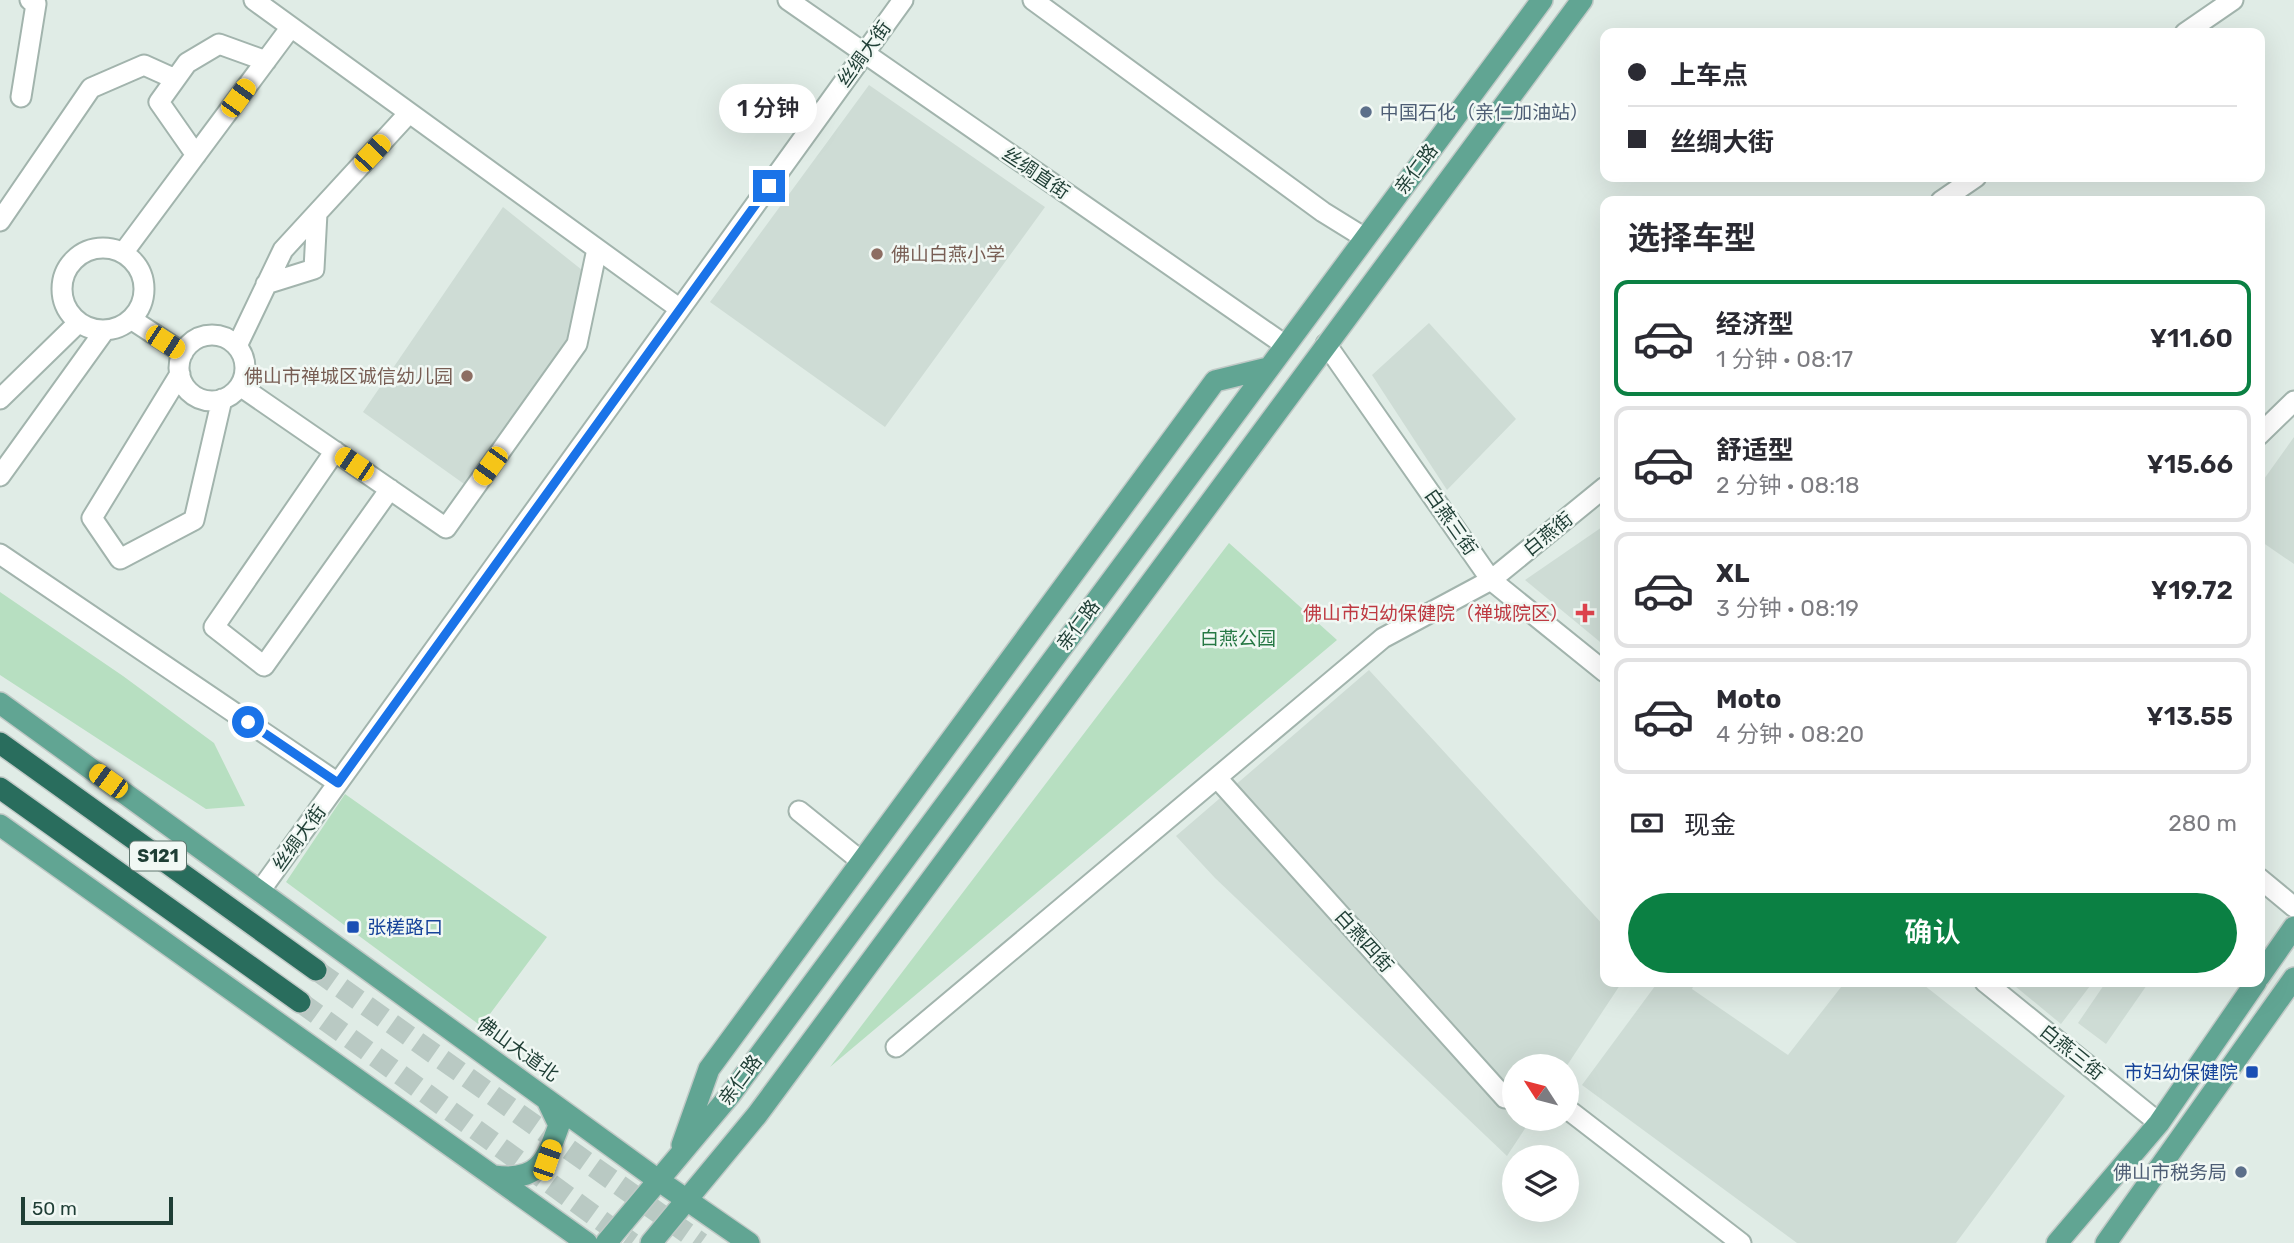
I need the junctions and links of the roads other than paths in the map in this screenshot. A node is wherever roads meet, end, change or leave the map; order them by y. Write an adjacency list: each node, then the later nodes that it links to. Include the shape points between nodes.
1 (30, 0): 14 (street, via 36,4)
2 (254, 0): 9 (street)
3 (789, 0): 11 (street, 丝绸直街)
4 (903, 0): 11 (street, 丝绸大街)
5 (1033, 0): 21 (street)
6 (1542, 0): 21 (main road, 亲仁路)
7 (1582, 0): 29 (main road, 亲仁路)
8 (2233, 0): 10 (street)
9 (291, 27): 12 (street); 15 (street)
10 (2192, 28)
11 (863, 55): 25 (street, 丝绸大街); 31 (street, 丝绸直街)
12 (266, 61): 13 (street, via 219,44 187,63); 16 (street)
13 (175, 79): 16 (street, via 159,103); 20 (street, via 144,65 91,88)
14 (21, 97)
15 (409, 113): 19 (street); 22 (street)
16 (196, 155): 23 (street)
17 (1969, 182): 18 (street)
18 (1950, 196)
19 (317, 213): 24 (street, via 283,250); 24 (street, via 314,269)
20 (0, 221)
21 (1365, 238): 31 (main road, 亲仁路)
22 (597, 249): 25 (street); 42 (street, via 578,344 446,528)
23 (123, 253): 26 (street, via 133,261 144,284 143,297); 27 (street, via 98,248 85,252 65,272 63,300)
24 (267, 284): 30 (street)
25 (680, 309): 50 (street, 丝绸大街)
26 (131, 319): 28 (street); 32 (street)
27 (78, 323): 28 (street); 36 (street)
28 (105, 330): 41 (street)
29 (1326, 344): 45 (street, 白燕三街); 73 (main road, 亲仁路, via 757,1115)
30 (237, 345): 32 (street, via 219,335 208,335); 35 (street, via 246,365)
31 (1286, 345): 33 (main road, 亲仁路)
32 (183, 353): 34 (street)
33 (1268, 368): 54 (main road, via 1215,380); 70 (main road, 亲仁路, via 730,1095)
34 (180, 374): 37 (street, via 184,385 201,399); 37 (street, via 92,519 120,559 194,520)
35 (240, 386): 37 (street); 40 (street)
36 (0, 399)
37 (222, 399)
38 (2294, 401): 39 (street)
39 (2265, 429)
40 (335, 451): 42 (street); 42 (street, via 214,627 264,666)
41 (0, 475)
42 (390, 489)
43 (1600, 491): 45 (street, 白燕街)
44 (0, 554): 50 (street)
45 (1491, 580): 46 (street, 白燕三街); 49 (street, 白燕街, via 1383,638)
46 (1600, 669)
47 (0, 703): 56 (main road, 佛山大道北)
48 (0, 743): 60 (highway, S121)
49 (1217, 778): 65 (street, 白燕街); 66 (street, 白燕四街)
50 (338, 783): 56 (street, 丝绸大街)
51 (0, 788): 64 (highway, S121)
52 (799, 811): 54 (street)
53 (0, 825): 71 (main road)
54 (861, 862): 70 (main road, via 709,1069)
55 (2265, 883): 57 (street)
56 (260, 891): 67 (main road, 佛山大道北)
57 (2294, 907)
58 (2294, 927): 59 (main road)
59 (2265, 968)
60 (316, 970)
61 (2294, 978): 80 (main road)
62 (1991, 987): 69 (street, 白燕三街)
63 (2253, 987): 69 (main road)
64 (300, 1002)
65 (895, 1047)
66 (1502, 1095)
67 (546, 1098): 71 (main road, via 559,1125 547,1160 517,1179); 72 (main road, 佛山大道北)
68 (1579, 1118): 78 (street)
69 (2159, 1123): 79 (main road)
70 (678, 1157): 72 (main road, 亲仁路)
71 (494, 1176): 74 (main road)
72 (658, 1180): 73 (main road, 佛山大道北); 75 (main road, 亲仁路)
73 (686, 1199): 76 (main road, 亲仁路); 77 (main road, 佛山大道北)
74 (587, 1243)
75 (606, 1243)
76 (651, 1243)
77 (749, 1243)
78 (1741, 1243)
79 (2057, 1243)
80 (2106, 1243)

